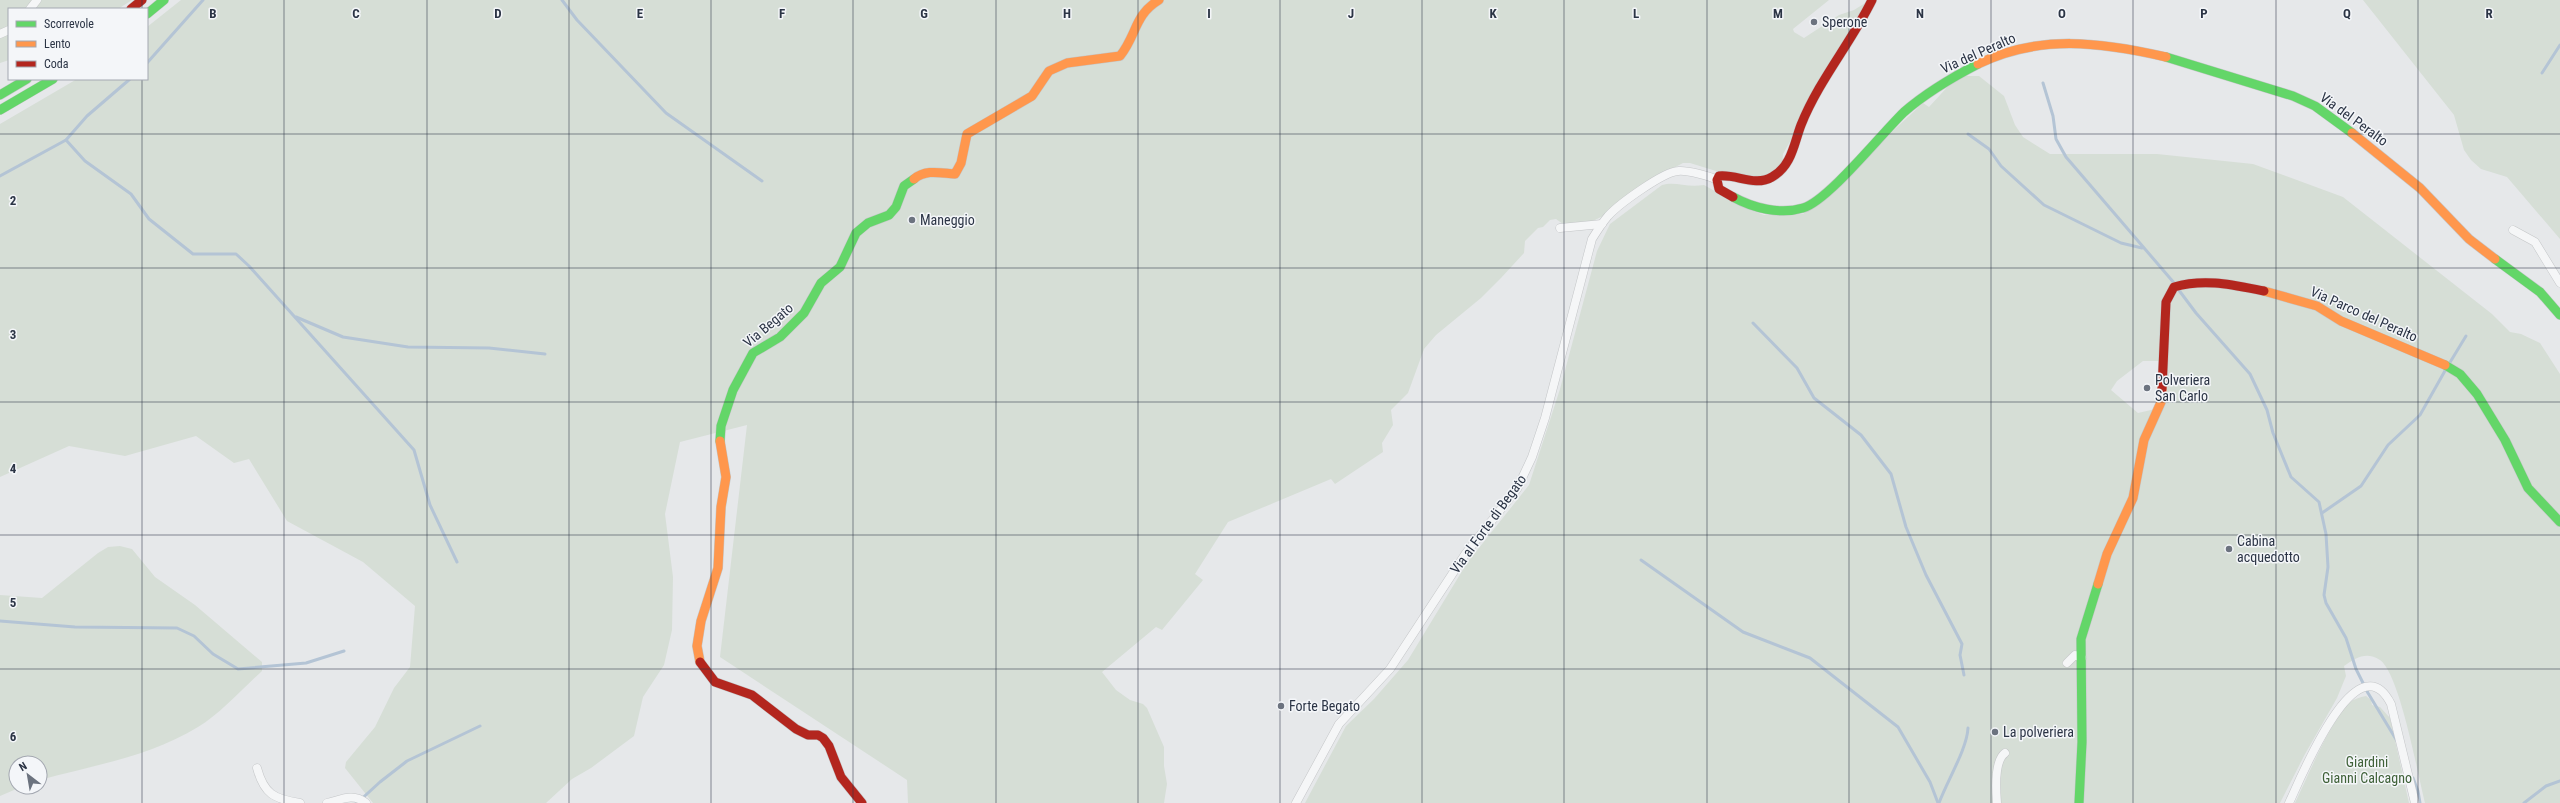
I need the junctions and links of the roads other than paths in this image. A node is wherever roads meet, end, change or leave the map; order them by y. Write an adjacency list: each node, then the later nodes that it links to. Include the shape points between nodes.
1 (37, 0): 6 (street)
2 (142, 0): 7 (main road)
3 (164, 0): 8 (main road)
4 (1159, 0): 27 (main road, Via Begato, via 1140,15 1129,46 1120,56 1067,63 1049,71 1032,96 967,134 961,163 955,174 930,172 920,174 908,182 889,215 868,223 856,233 840,267 821,283 804,313 780,337 753,353 733,390 721,426 720,442 726,476 716,579 701,621 698,658 705,671 721,686 757,698 796,730 823,738 829,746 841,777)
5 (1872, 0): 13 (main road, via 1823,84 1802,124 1791,158 1781,170 1758,182 1748,182 1727,174 1719,176)
6 (31, 8)
7 (131, 8)
8 (148, 13)
9 (25, 80): 11 (main road)
10 (51, 80): 12 (main road)
11 (0, 95)
12 (0, 110)
13 (1717, 180): 14 (street, Via al Forte di Begato, via 1709,175 1678,170 1655,181 1618,207); 18 (main road, Via del Peralto, via 1719,189 1733,200 1758,208 1805,208 1838,181 1905,113 1946,81 2013,50 2035,45 2068,44 2138,52 2229,74 2313,105 2350,131 2424,191 2472,242 2542,292)
14 (1602, 224): 15 (street); 28 (street, Via al Forte di Begato, via 1592,239 1545,418 1525,475 1454,571 1407,647 1339,724)
15 (1560, 228)
16 (2513, 230): 17 (street, via 2535,242)
17 (2560, 283)
18 (2560, 315)
19 (2560, 522): 20 (main road, Via Parco del Peralto, via 2528,488 2505,440 2481,400 2460,374 2434,359 2399,347 2341,321 2317,306 2278,294 2215,282 2191,282 2174,286 2166,302 2162,400 2144,440 2133,498 2093,592 2090,614 2081,639)
20 (2082, 658): 21 (street, via 2075,655); 30 (main road, Via Parco del Peralto)
21 (2067, 663)
22 (2005, 753): 29 (street, via 2000,760 1996,783)
23 (257, 768): 24 (street, via 261,783 271,795 284,801)
24 (300, 803)
25 (327, 803): 26 (street, via 351,796 358,797)
26 (366, 803)
27 (862, 803)
28 (1296, 803)
29 (1997, 803)
30 (2079, 803)
31 (2289, 803): 32 (street, via 2318,742 2341,704 2356,691 2377,688 2391,704)
32 (2415, 803)

